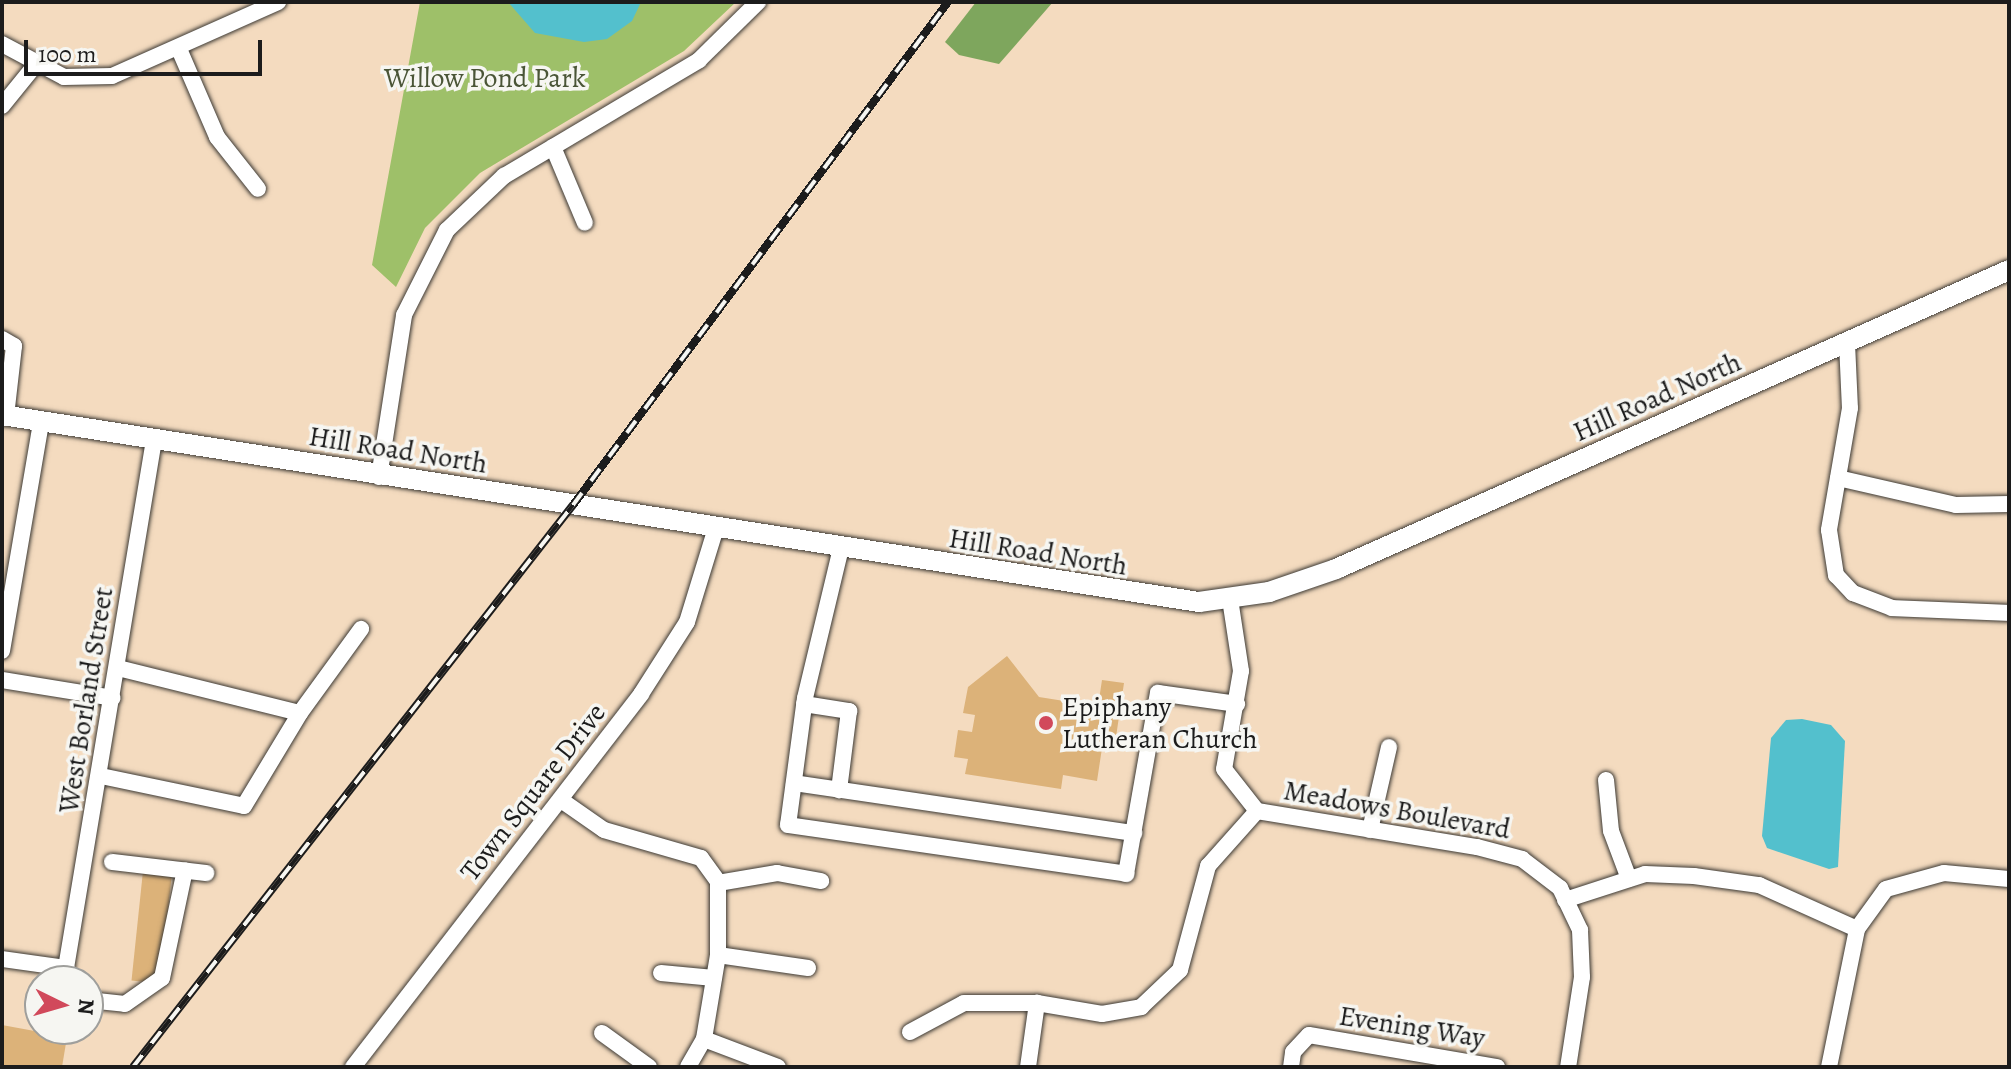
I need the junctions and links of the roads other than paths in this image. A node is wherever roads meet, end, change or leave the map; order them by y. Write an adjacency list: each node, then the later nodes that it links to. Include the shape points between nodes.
1 (278, 2): 4 (street)
2 (758, 2): 7 (street, via 699,60)
3 (2, 44): 5 (street)
4 (179, 49): 5 (street, via 112,76 64,77); 8 (street, via 217,137)
5 (37, 63): 6 (street)
6 (2, 106)
7 (553, 147): 9 (street); 16 (street, via 479,196 422,270 399,336)
8 (258, 189)
9 (585, 223)
10 (2009, 270): 12 (main road, Hill Road North)
11 (2, 339): 13 (street, via 14,346)
12 (1847, 343): 17 (street, via 1850,408); 21 (main road, Hill Road North, via 1336,569)
13 (4, 416): 14 (main road, Hill Road North)
14 (41, 422): 15 (main road, Hill Road North); 24 (street)
15 (154, 440): 16 (main road, Hill Road North); 25 (street, West Borland Street)
16 (379, 477): 19 (main road, Hill Road North)
17 (1838, 478): 18 (street, via 1956,505); 22 (street, via 1830,554 1836,575 1853,593 1892,608)
18 (2009, 504)
19 (716, 528): 20 (main road, Hill Road North); 36 (street, Town Square Drive, via 687,622)
20 (841, 548): 21 (main road, Hill Road North, via 1152,598); 28 (street)
21 (1230, 599): 29 (street, Meadows Boulevard, via 1239,647)
22 (2009, 613)
23 (361, 629): 30 (street)
24 (2, 651)
25 (118, 668): 27 (street, West Borland Street); 30 (street)
26 (2, 680): 27 (street)
27 (113, 698): 32 (street, West Borland Street)
28 (804, 704): 34 (street); 35 (street, via 849,711)
29 (1237, 704): 37 (street, Meadows Boulevard, via 1224,769); 39 (street, via 1158,693)
30 (300, 713): 32 (street, via 244,806)
31 (1389, 747): 38 (street)
32 (101, 776): 50 (street, West Borland Street, via 66,968)
33 (1606, 780): 43 (street, via 1611,831)
34 (794, 783): 35 (street); 39 (street, via 788,825 1126,874)
35 (839, 790): 39 (street)
36 (561, 800): 46 (street, via 604,830 701,858); 59 (street, Town Square Drive)
37 (1257, 811): 38 (street, Meadows Boulevard); 55 (street, via 1208,866 1180,970 1141,1007 1102,1014)
38 (1370, 830): 47 (street, Meadows Boulevard, via 1522,859)
39 (1134, 833)
40 (112, 862): 41 (street)
41 (185, 870): 42 (street); 54 (street, via 162,978 125,1004)
42 (206, 873)
43 (1629, 879): 47 (street); 48 (street, via 1759,885)
44 (2009, 879): 48 (street, via 1944,873 1901,883 1886,889)
45 (821, 881): 46 (street, via 777,873)
46 (718, 883): 49 (street)
47 (1565, 900): 66 (street, Meadows Boulevard, via 1580,930 1582,977)
48 (1857, 929): 67 (street)
49 (718, 955): 51 (street); 53 (street)
50 (2, 959)
51 (808, 968)
52 (661, 973): 53 (street)
53 (714, 978): 58 (street)
54 (104, 1002)
55 (1037, 1003): 56 (street, via 964,1003); 63 (street)
56 (910, 1032)
57 (602, 1033): 60 (street)
58 (704, 1039): 61 (street); 62 (street)
59 (353, 1067)
60 (649, 1067)
61 (688, 1067)
62 (778, 1067)
63 (1028, 1067)
64 (1291, 1067): 65 (street, Evening Way, via 1293,1052 1309,1035)
65 (1497, 1067)
66 (1568, 1067)
67 (1829, 1067)

